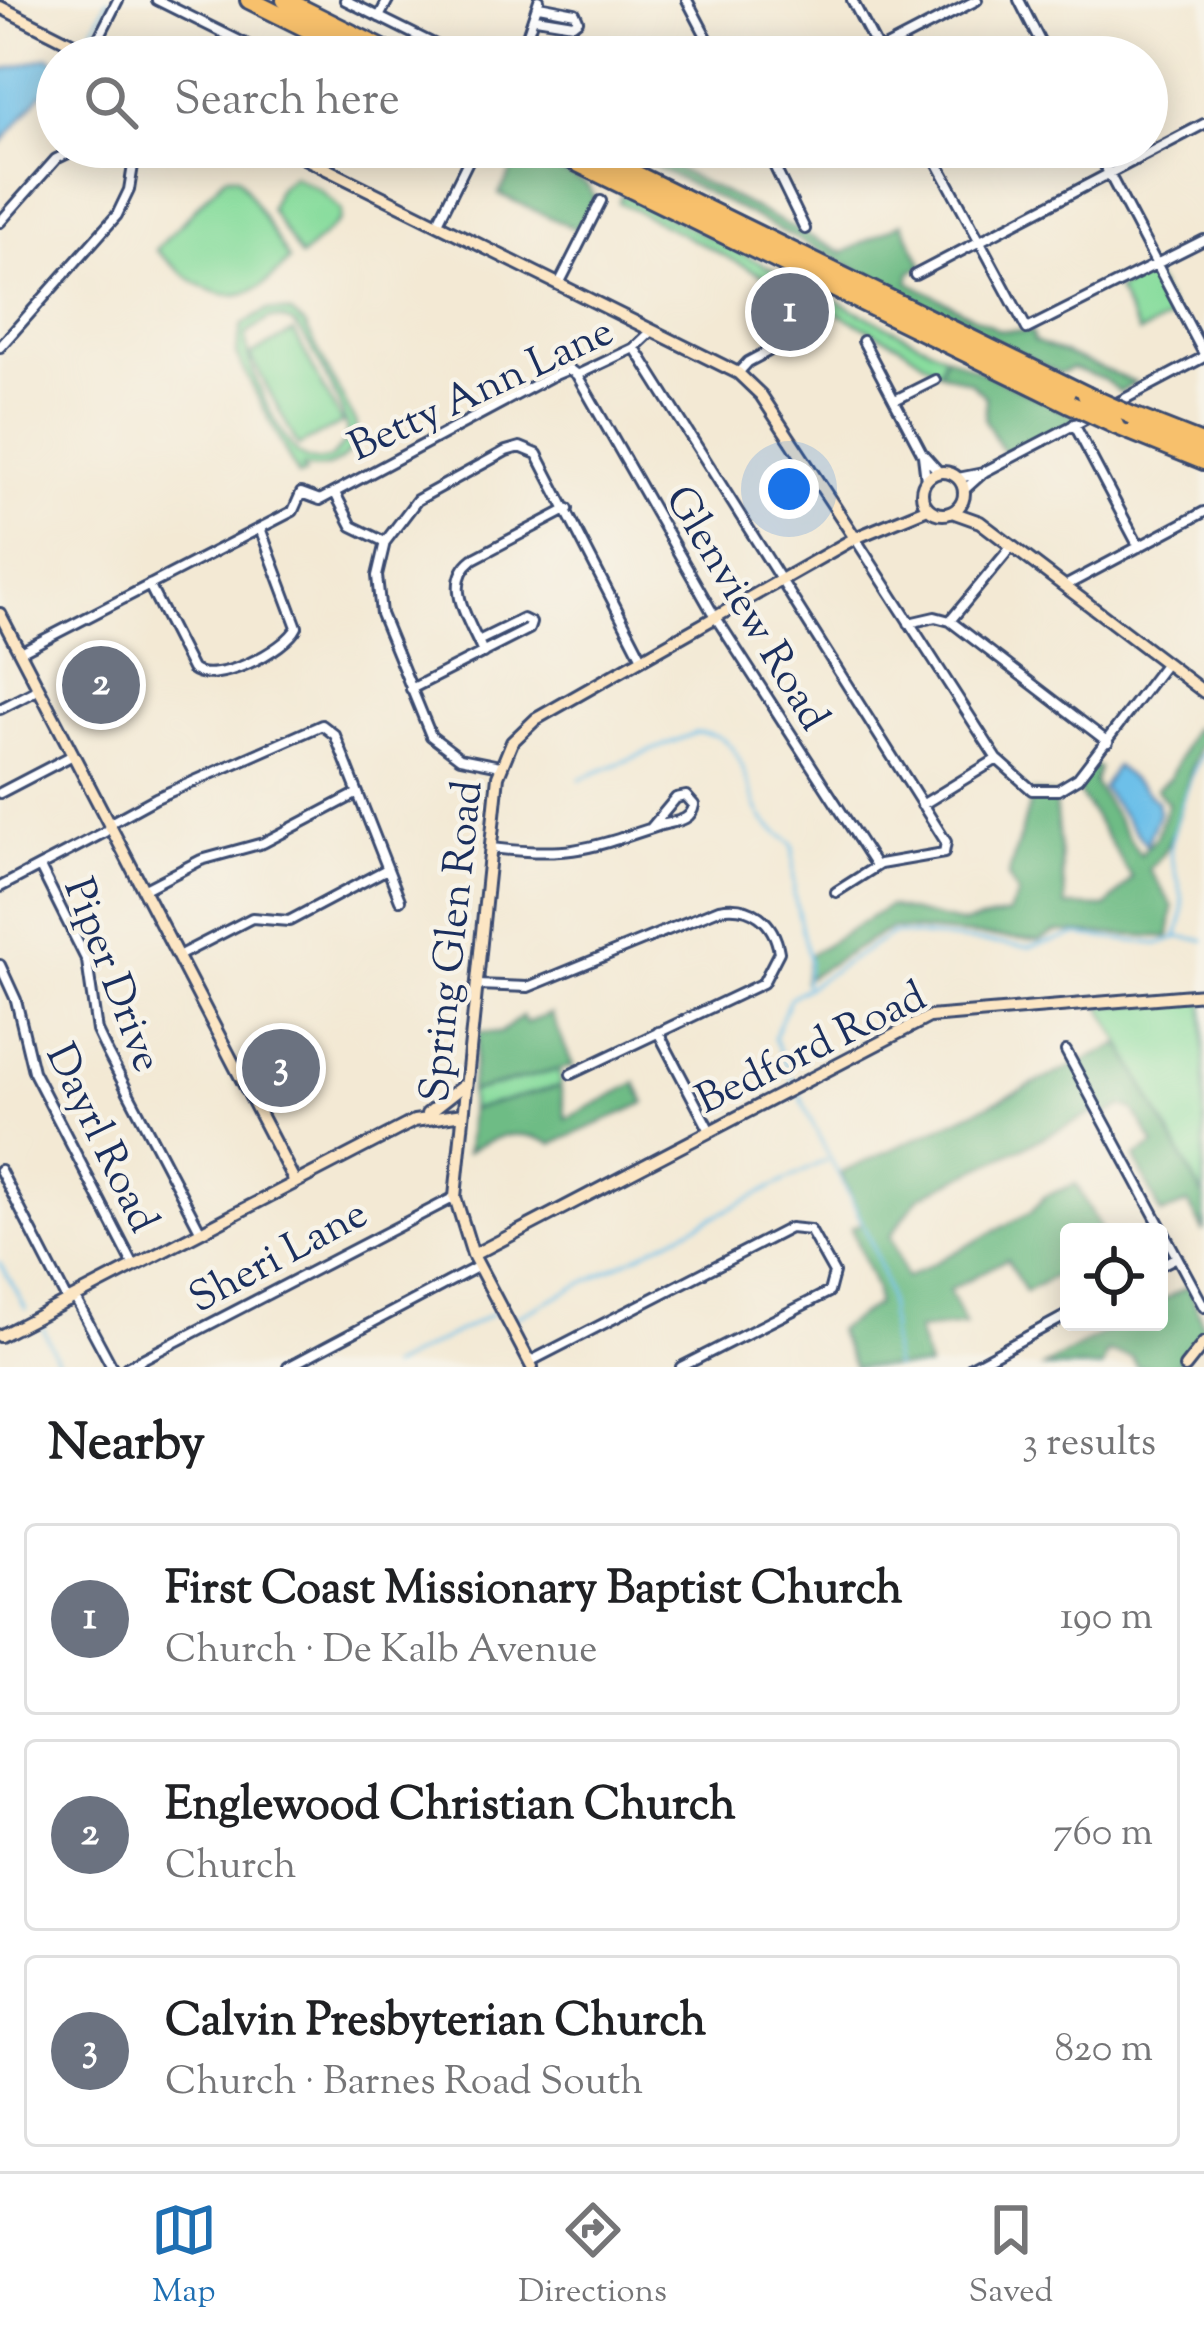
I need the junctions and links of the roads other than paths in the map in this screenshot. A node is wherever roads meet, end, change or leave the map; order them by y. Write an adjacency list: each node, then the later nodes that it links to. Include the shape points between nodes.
1 (118, 0): 16 (street)
2 (157, 0): 17 (street)
3 (249, 0): 18 (highway)
4 (284, 0): 19 (highway)
5 (345, 0): 13 (street)
6 (388, 0): 13 (street)
7 (687, 0): 22 (street)
8 (852, 0): 23 (street)
9 (977, 0): 24 (street)
10 (1019, 0): 25 (street)
11 (539, 3): 14 (street); 14 (street, via 578,20)
12 (0, 8): 15 (street)
13 (379, 17): 20 (street)
14 (536, 18): 21 (street)
15 (57, 36)
16 (103, 36)
17 (230, 36)
18 (322, 36)
19 (357, 36)
20 (417, 36)
21 (529, 36)
22 (706, 36)
23 (871, 36)
24 (913, 36)
25 (1037, 36)
26 (1204, 124): 27 (street)
27 (1168, 142)
28 (48, 168): 40 (street)
29 (132, 168): 51 (street, via 117,215)
30 (324, 168): 41 (street)
31 (465, 168): 41 (street)
32 (589, 168): 58 (highway)
33 (621, 168): 58 (highway)
34 (775, 168): 42 (street)
35 (940, 168): 44 (street)
36 (1106, 168): 38 (street)
37 (1118, 168): 38 (street)
38 (1108, 173): 44 (street); 45 (street)
39 (601, 201): 47 (street)
40 (0, 222)
41 (437, 224): 47 (street)
42 (805, 229)
43 (1204, 240): 45 (street)
44 (978, 242): 45 (street, via 1027,329); 46 (street)
45 (1157, 265): 53 (street)
46 (915, 275)
47 (559, 284): 49 (street)
48 (823, 322): 54 (street)
49 (652, 331): 52 (street, Betty Ann Lane); 54 (street)
50 (863, 341): 57 (street)
51 (0, 347)
52 (634, 348): 55 (street, Betty Ann Lane); 77 (street)
53 (1204, 356): 59 (street)
54 (738, 373): 73 (street, via 761,395)
55 (577, 375): 66 (street, Betty Ann Lane, via 569,369 550,377); 80 (street, Glenview Road)
56 (935, 380): 57 (street)
57 (895, 400): 61 (street)
58 (1078, 400): 60 (highway, bridge); 62 (highway, bridge)
59 (1074, 424): 65 (street); 76 (street)
60 (1204, 444)
61 (922, 453): 63 (street); 64 (street)
62 (1204, 461)
63 (939, 472): 64 (street); 65 (street)
64 (926, 480): 67 (street)
65 (961, 490): 69 (street); 71 (street)
66 (335, 493): 72 (street, Betty Ann Lane, via 320,500 301,493 293,511); 74 (street, via 352,526)
67 (925, 502): 69 (street); 73 (street, Spring Glen Road)
68 (568, 509): 74 (street, via 544,461 526,448 506,451 432,489); 84 (street, via 465,566 457,587); 87 (street)
69 (952, 512): 71 (street)
70 (1204, 512): 76 (street)
71 (980, 522): 75 (street)
72 (260, 528): 78 (street, Betty Ann Lane); 78 (street, via 295,633 220,676 192,669)
73 (855, 538): 77 (street, Spring Glen Road); 83 (street)
74 (385, 542): 90 (street, via 378,596)
75 (1012, 546): 79 (street); 82 (street)
76 (1139, 547): 79 (street)
77 (778, 581): 80 (street, Spring Glen Road); 99 (street)
78 (149, 585): 85 (street, Betty Ann Lane)
79 (1065, 586): 88 (street)
80 (715, 616): 87 (street, Spring Glen Road); 103 (street, Glenview Road)
81 (1, 618): 85 (street)
82 (950, 621): 83 (street); 93 (street)
83 (909, 623): 95 (street)
84 (478, 641): 86 (street); 86 (street, via 523,619 531,623)
85 (20, 652): 89 (street)
86 (483, 653): 90 (street)
87 (642, 658): 96 (street, Spring Glen Road, via 528,725)
88 (1166, 663): 91 (street); 93 (street)
89 (38, 689): 92 (street); 94 (street)
90 (411, 689): 96 (street, via 439,745)
91 (1204, 692)
92 (0, 709)
93 (1108, 742): 95 (street, via 1078,778 1051,791 1025,787)
94 (73, 755): 98 (street); 100 (street)
95 (997, 759): 99 (street)
96 (500, 766): 102 (street, Spring Glen Road)
97 (358, 793): 100 (street, via 335,735 322,725); 105 (street); 107 (street, via 263,843 201,860)
98 (0, 794)
99 (922, 805): 103 (street, via 947,849)
100 (110, 826): 104 (street); 107 (street)
101 (651, 828): 101 (street, via 676,798 694,805 691,816); 102 (street, via 569,854)
102 (491, 848): 112 (street, Spring Glen Road)
103 (875, 866): 108 (street)
104 (40, 867): 106 (street); 124 (street, Piper Drive, via 87,961 107,1052)
105 (387, 869): 109 (street); 110 (street, via 289,921 252,918)
106 (0, 887)
107 (142, 890): 110 (street)
108 (836, 892)
109 (400, 900)
110 (177, 957): 122 (street)
111 (0, 965): 128 (street, Dayrl Road, via 33,1071)
112 (477, 986): 114 (street, via 528,987 719,908 757,914 778,944 770,975); 117 (street, Spring Glen Road)
113 (1204, 994): 120 (street, Bedford Road, via 938,1014)
114 (658, 1032): 116 (street); 120 (street)
115 (1066, 1052): 125 (street)
116 (571, 1074)
117 (466, 1082): 118 (street, Spring Glen Road); 119 (street)
118 (463, 1114): 119 (street); 123 (street, Spring Glen Road)
119 (416, 1120): 122 (street)
120 (710, 1131): 126 (street, Bedford Road)
121 (0, 1170): 129 (street)
122 (295, 1182): 124 (street)
123 (455, 1197): 126 (street, Spring Glen Road); 136 (street, Sheri Lane)
124 (200, 1232): 128 (street)
125 (1177, 1257): 127 (street); 130 (street)
126 (476, 1261): 134 (street, Spring Glen Road); 137 (street)
127 (1168, 1262)
128 (134, 1266): 129 (street)
129 (71, 1300): 132 (street); 135 (street)
130 (1204, 1306)
131 (1060, 1319): 139 (street)
132 (0, 1336)
133 (1204, 1343): 140 (street)
134 (531, 1365): 138 (street, via 805,1226 834,1284)
135 (112, 1367)
136 (128, 1367)
137 (288, 1367)
138 (681, 1367)
139 (971, 1367)
140 (1185, 1367)

